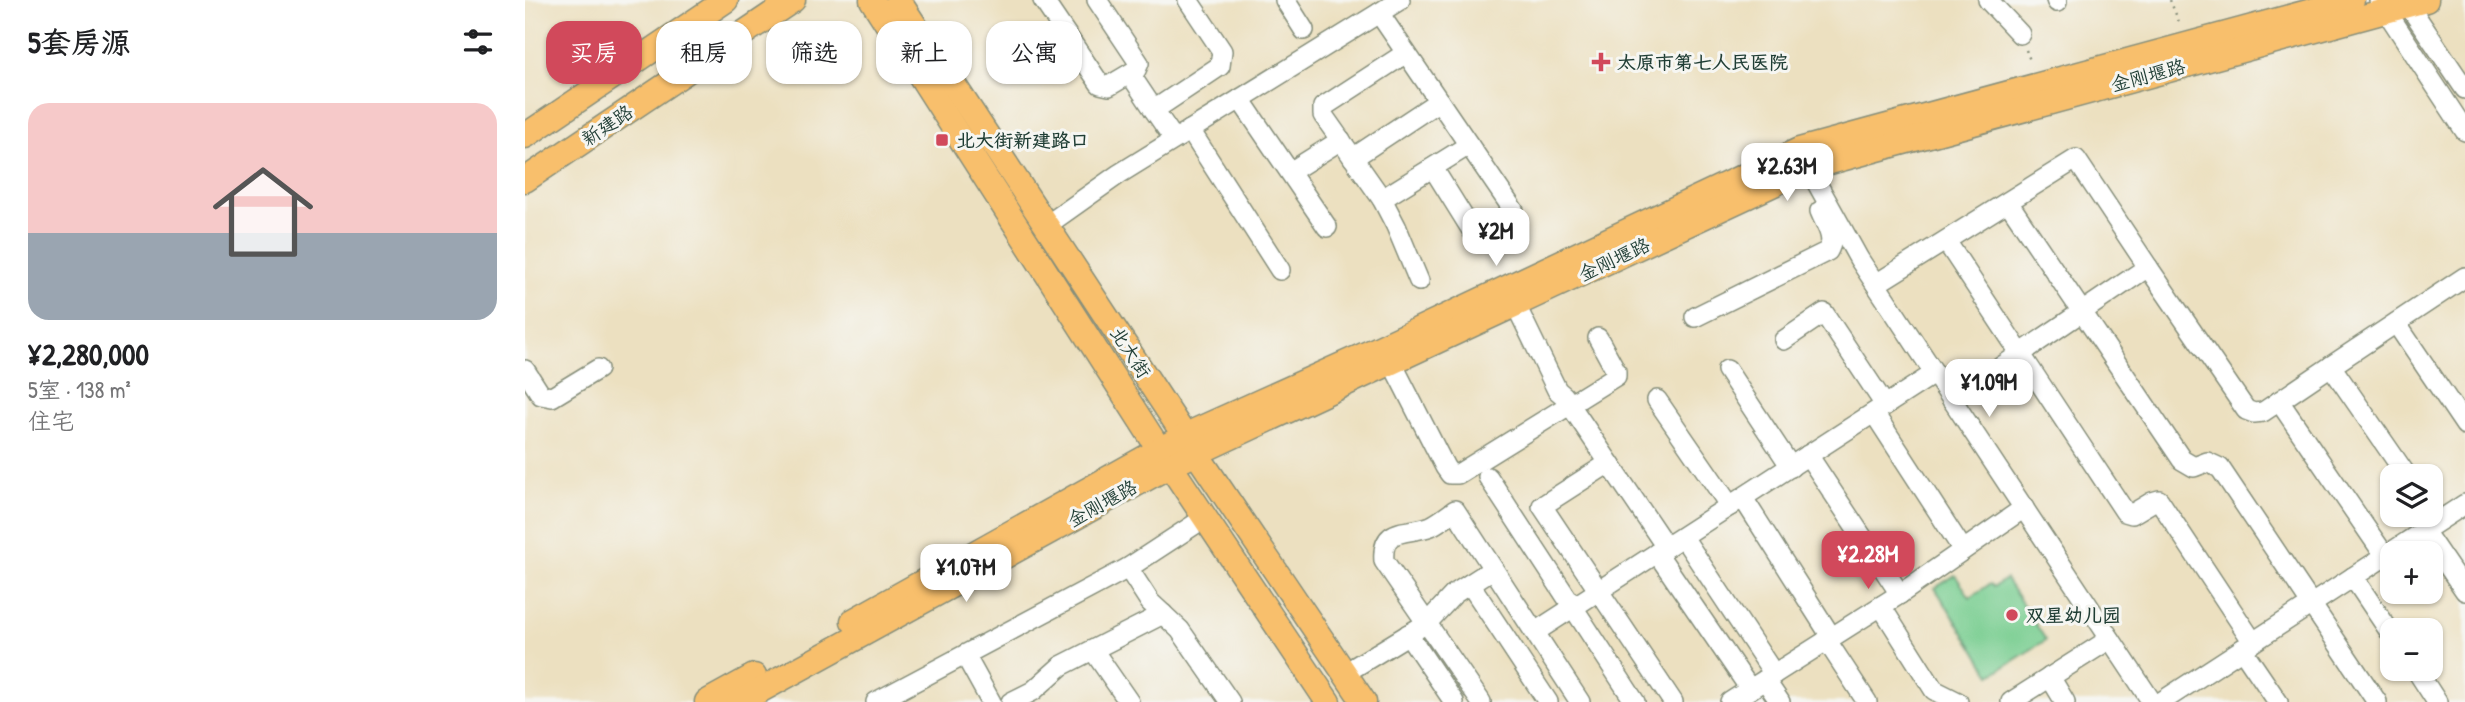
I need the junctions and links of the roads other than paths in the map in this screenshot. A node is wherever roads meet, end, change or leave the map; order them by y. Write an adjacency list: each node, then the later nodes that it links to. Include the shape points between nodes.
1 (726, 0): 24 (main road, 新建路)
2 (793, 0): 31 (main road, 新建路)
3 (872, 0): 66 (main road, 北大街)
4 (898, 0): 35 (main road, 北大街)
5 (1043, 0): 17 (street, via 1100,84 1109,86)
6 (1097, 0): 17 (street, via 1139,63)
7 (1188, 0): 21 (street, via 1222,51 1220,66)
8 (1285, 0): 14 (street)
9 (1401, 0): 13 (street)
10 (1988, 0): 15 (street)
11 (2352, 0): 28 (main road)
12 (2401, 3): 18 (street); 22 (street); 28 (main road, 金刚堰路)
13 (1379, 13): 16 (street); 19 (street)
14 (1304, 30)
15 (2020, 34)
16 (1406, 53): 20 (street); 25 (street, via 1323,107 1323,115)
17 (1130, 74): 21 (street)
18 (2465, 89)
19 (1240, 99): 23 (street); 30 (street)
20 (1439, 101): 26 (street); 27 (street)
21 (1154, 110): 23 (street)
22 (2465, 131)
23 (1182, 135): 35 (street); 40 (street)
24 (525, 136)
25 (1341, 140): 27 (street); 30 (street)
26 (1469, 145): 29 (street); 34 (street)
27 (1353, 158): 32 (street)
28 (1804, 159): 43 (street); 44 (main road); 46 (street, via 1811,191 1831,237 1828,251)
29 (1433, 167): 32 (street); 37 (street)
30 (1290, 172): 36 (street)
31 (525, 180)
32 (1382, 200): 41 (street)
33 (2008, 201): 38 (street); 39 (street, via 2076,159); 45 (street)
34 (1514, 211)
35 (1047, 225): 64 (main road, 北大街)
36 (1327, 226)
37 (1476, 237)
38 (1946, 241): 43 (street); 50 (street)
39 (2148, 267): 45 (street); 60 (street, via 2246,410 2263,412)
40 (1280, 270)
41 (1419, 281)
42 (2463, 282): 47 (street)
43 (1876, 284): 56 (street)
44 (1512, 296): 51 (main road, 金刚堰路); 61 (street, via 1557,390); 64 (main road)
45 (2082, 311): 50 (street); 90 (street, via 2182,460 2194,467 2207,462 2220,468)
46 (1695, 317)
47 (2396, 323): 52 (street); 63 (street)
48 (1598, 338): 61 (street, via 1616,376)
49 (1784, 340): 62 (street, via 1825,313)
50 (2021, 353): 59 (street); 100 (street, via 2125,512 2132,514 2159,500)
51 (1392, 363): 61 (street, via 1450,474 1458,474); 64 (main road, 金刚堰路)
52 (2331, 366): 60 (street); 68 (street)
53 (598, 369): 57 (street, via 552,397)
54 (525, 370): 57 (street)
55 (1727, 370): 69 (street)
56 (1935, 373): 59 (street); 62 (street)
57 (532, 396)
58 (1657, 400): 71 (street)
59 (1952, 400): 73 (street)
60 (2279, 401): 80 (street)
61 (1570, 404): 67 (street)
62 (1879, 409): 65 (street); 81 (street)
63 (2465, 425)
64 (1191, 444): 66 (main road, 金刚堰路); 103 (main road, 北大街)
65 (1808, 455): 69 (street); 89 (street)
66 (1165, 457): 75 (main road, 北大街); 112 (main road); 113 (main road, 金刚堰路)
67 (1609, 463): 79 (street); 87 (street, via 1542,506)
68 (2399, 464)
69 (1791, 467): 71 (street)
70 (1487, 477): 92 (street)
71 (1736, 502): 79 (street); 98 (street)
72 (2465, 504): 74 (street)
73 (2024, 508): 81 (street); 99 (street)
74 (2443, 515)
75 (1206, 517): 83 (street); 111 (main road, 北大街)
76 (2423, 527): 78 (street)
77 (2434, 527): 88 (street)
78 (2405, 541)
79 (1669, 546): 87 (street); 106 (street); 106 (street)
80 (2380, 549)
81 (1962, 550): 89 (street)
82 (2380, 559): 85 (street)
83 (1128, 568): 93 (street); 102 (street)
84 (1493, 569): 86 (street); 95 (street, via 1455,510 1430,526 1390,537 1384,561); 96 (street)
85 (2353, 577): 90 (street); 94 (street)
86 (1470, 584): 95 (street); 120 (street)
87 (1599, 591): 92 (street); 123 (street)
88 (2465, 591)
89 (1900, 594): 91 (street)
90 (2312, 604): 100 (street); 133 (street)
91 (1881, 606): 98 (street); 127 (street, via 1934,690)
92 (1573, 608): 96 (street); 122 (street)
93 (1163, 614): 101 (street); 117 (street, via 1181,630)
94 (2381, 618)
95 (1427, 623): 97 (street); 104 (street)
96 (1535, 632): 121 (street)
97 (1408, 634): 103 (street); 108 (street)
98 (1830, 639): 106 (street); 126 (street)
99 (2110, 639): 105 (street); 130 (street)
100 (2248, 645): 131 (street); 132 (street)
101 (1093, 650): 109 (street, via 1061,666); 116 (street)
102 (965, 655): 110 (street); 114 (street)
103 (1345, 673): 118 (main road, 北大街)
104 (1462, 674): 108 (street); 119 (street)
105 (2050, 677): 128 (street); 129 (street)
106 (1763, 681): 124 (street); 125 (street)
107 (2423, 681): 134 (street)
108 (1448, 694)
109 (1037, 696): 115 (street)
110 (887, 699)
111 (1325, 701)
112 (707, 702)
113 (739, 702)
114 (991, 702)
115 (1011, 702)
116 (1129, 702)
117 (1230, 702)
118 (1364, 702)
119 (1481, 702)
120 (1548, 702)
121 (1580, 702)
122 (1635, 702)
123 (1672, 702)
124 (1730, 702)
125 (1780, 702)
126 (1867, 702)
127 (1958, 702)
128 (2011, 702)
129 (2066, 702)
130 (2152, 702)
131 (2161, 702)
132 (2278, 702)
133 (2377, 702)
134 (2437, 702)

